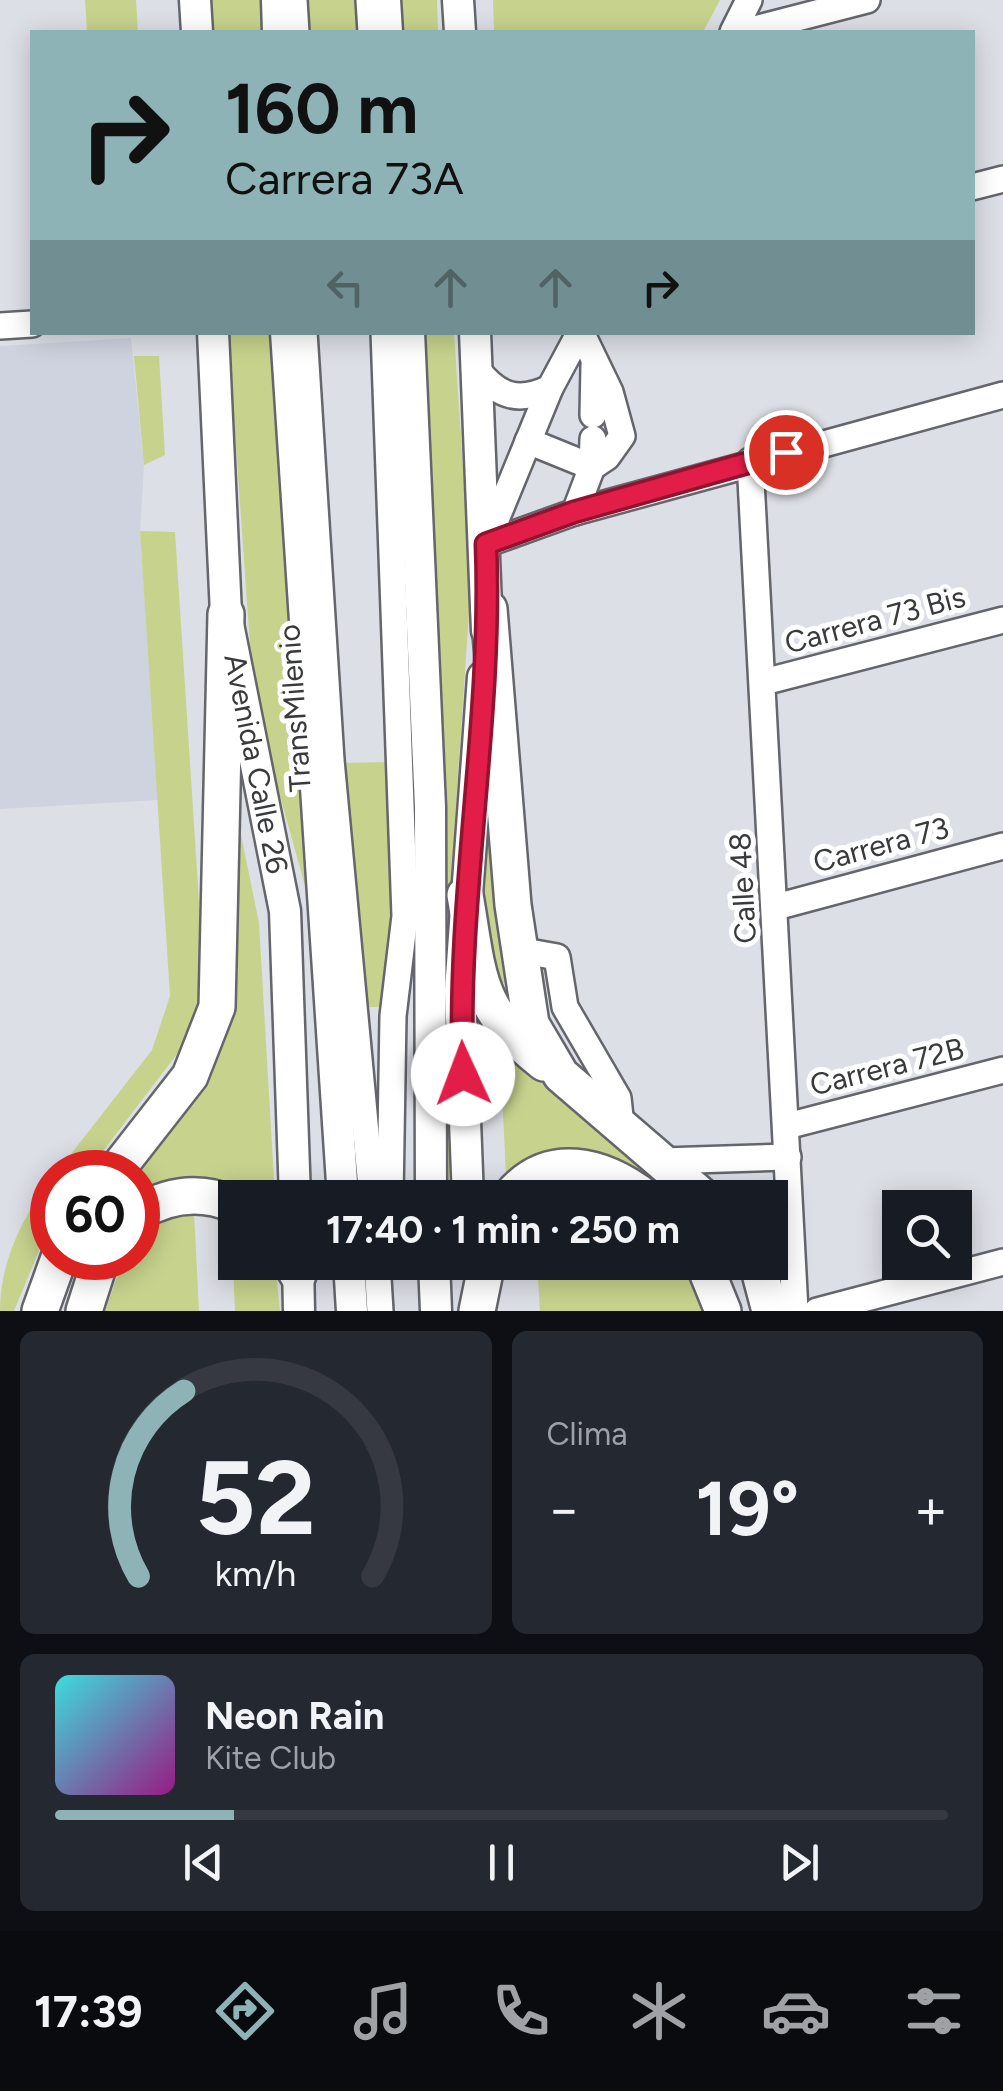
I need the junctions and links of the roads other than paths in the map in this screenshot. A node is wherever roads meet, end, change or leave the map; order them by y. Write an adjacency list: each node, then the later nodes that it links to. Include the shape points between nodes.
1 (195, 0): 9 (main road)
2 (277, 0): 10 (main road)
3 (294, 0): 11 (street)
4 (369, 0): 12 (street)
5 (384, 0): 13 (main road)
6 (458, 0): 14 (main road)
7 (749, 0): 15 (street)
8 (867, 0): 16 (street)
9 (197, 30)
10 (278, 30)
11 (296, 30)
12 (371, 30)
13 (387, 30)
14 (460, 30)
15 (734, 30)
16 (751, 30)
17 (1003, 179): 18 (street)
18 (975, 186)
19 (30, 324): 20 (street)
20 (0, 326)
21 (213, 335): 39 (main road, Avenida Calle 26)
22 (286, 335): 54 (main road, Avenida Calle 26)
23 (304, 335): 55 (street, TransMilenio, via 331,760)
24 (384, 335): 56 (street, via 405,916 393,1016)
25 (408, 335): 57 (main road, via 430,806)
26 (474, 335): 30 (main road)
27 (578, 335): 31 (street)
28 (581, 335): 29 (street)
29 (594, 363): 35 (street); 35 (street, via 622,436)
30 (477, 370): 31 (street, via 515,398); 37 (main road)
31 (550, 388): 33 (street)
32 (1003, 394): 34 (street)
33 (528, 441): 35 (street); 37 (street)
34 (750, 461): 36 (street); 41 (street, Calle 48)
35 (592, 467): 36 (street)
36 (574, 512): 37 (street)
37 (486, 544): 38 (main road)
38 (489, 609): 43 (main road); 45 (highway)
39 (226, 614): 50 (highway, via 216,1006 190,1076); 53 (main road, Avenida Calle 26, via 285,911)
40 (1003, 620): 41 (street, Carrera 73 Bis)
41 (764, 682): 44 (street, Calle 48)
42 (1003, 846): 44 (street, Carrera 73)
43 (465, 895): 47 (highway, via 479,973 496,1017 505,1032); 58 (main road, via 460,991)
44 (776, 907): 49 (street, Calle 48)
45 (518, 950): 47 (highway, via 530,1024); 48 (street, via 557,957 565,1007 618,1098)
46 (1003, 1070): 49 (street, Carrera 72B)
47 (561, 1075): 48 (highway)
48 (621, 1126): 52 (highway)
49 (787, 1126): 51 (street, Calle 48)
50 (132, 1150)
51 (788, 1157): 52 (street); 86 (street, Calle 48)
52 (663, 1162): 61 (highway)
53 (294, 1180)
54 (342, 1180)
55 (370, 1180)
56 (390, 1180)
57 (431, 1180)
58 (467, 1180)
59 (529, 1180): 60 (highway, via 575,1164)
60 (619, 1180)
61 (684, 1180)
62 (218, 1199): 63 (highway, via 179,1196)
63 (160, 1204)
64 (1003, 1262): 87 (street)
65 (51, 1280): 76 (highway)
66 (94, 1280): 77 (highway)
67 (296, 1280): 78 (main road)
68 (349, 1280): 79 (main road)
69 (378, 1280): 80 (street)
70 (393, 1280): 81 (street)
71 (435, 1280): 82 (main road)
72 (474, 1280): 83 (main road)
73 (483, 1280): 83 (highway)
74 (710, 1280): 84 (highway)
75 (762, 1280): 85 (highway)
76 (40, 1311)
77 (84, 1311)
78 (300, 1311)
79 (352, 1311)
80 (380, 1311)
81 (395, 1311)
82 (436, 1311)
83 (477, 1311)
84 (723, 1311)
85 (770, 1311)
86 (796, 1311)
87 (817, 1311)

